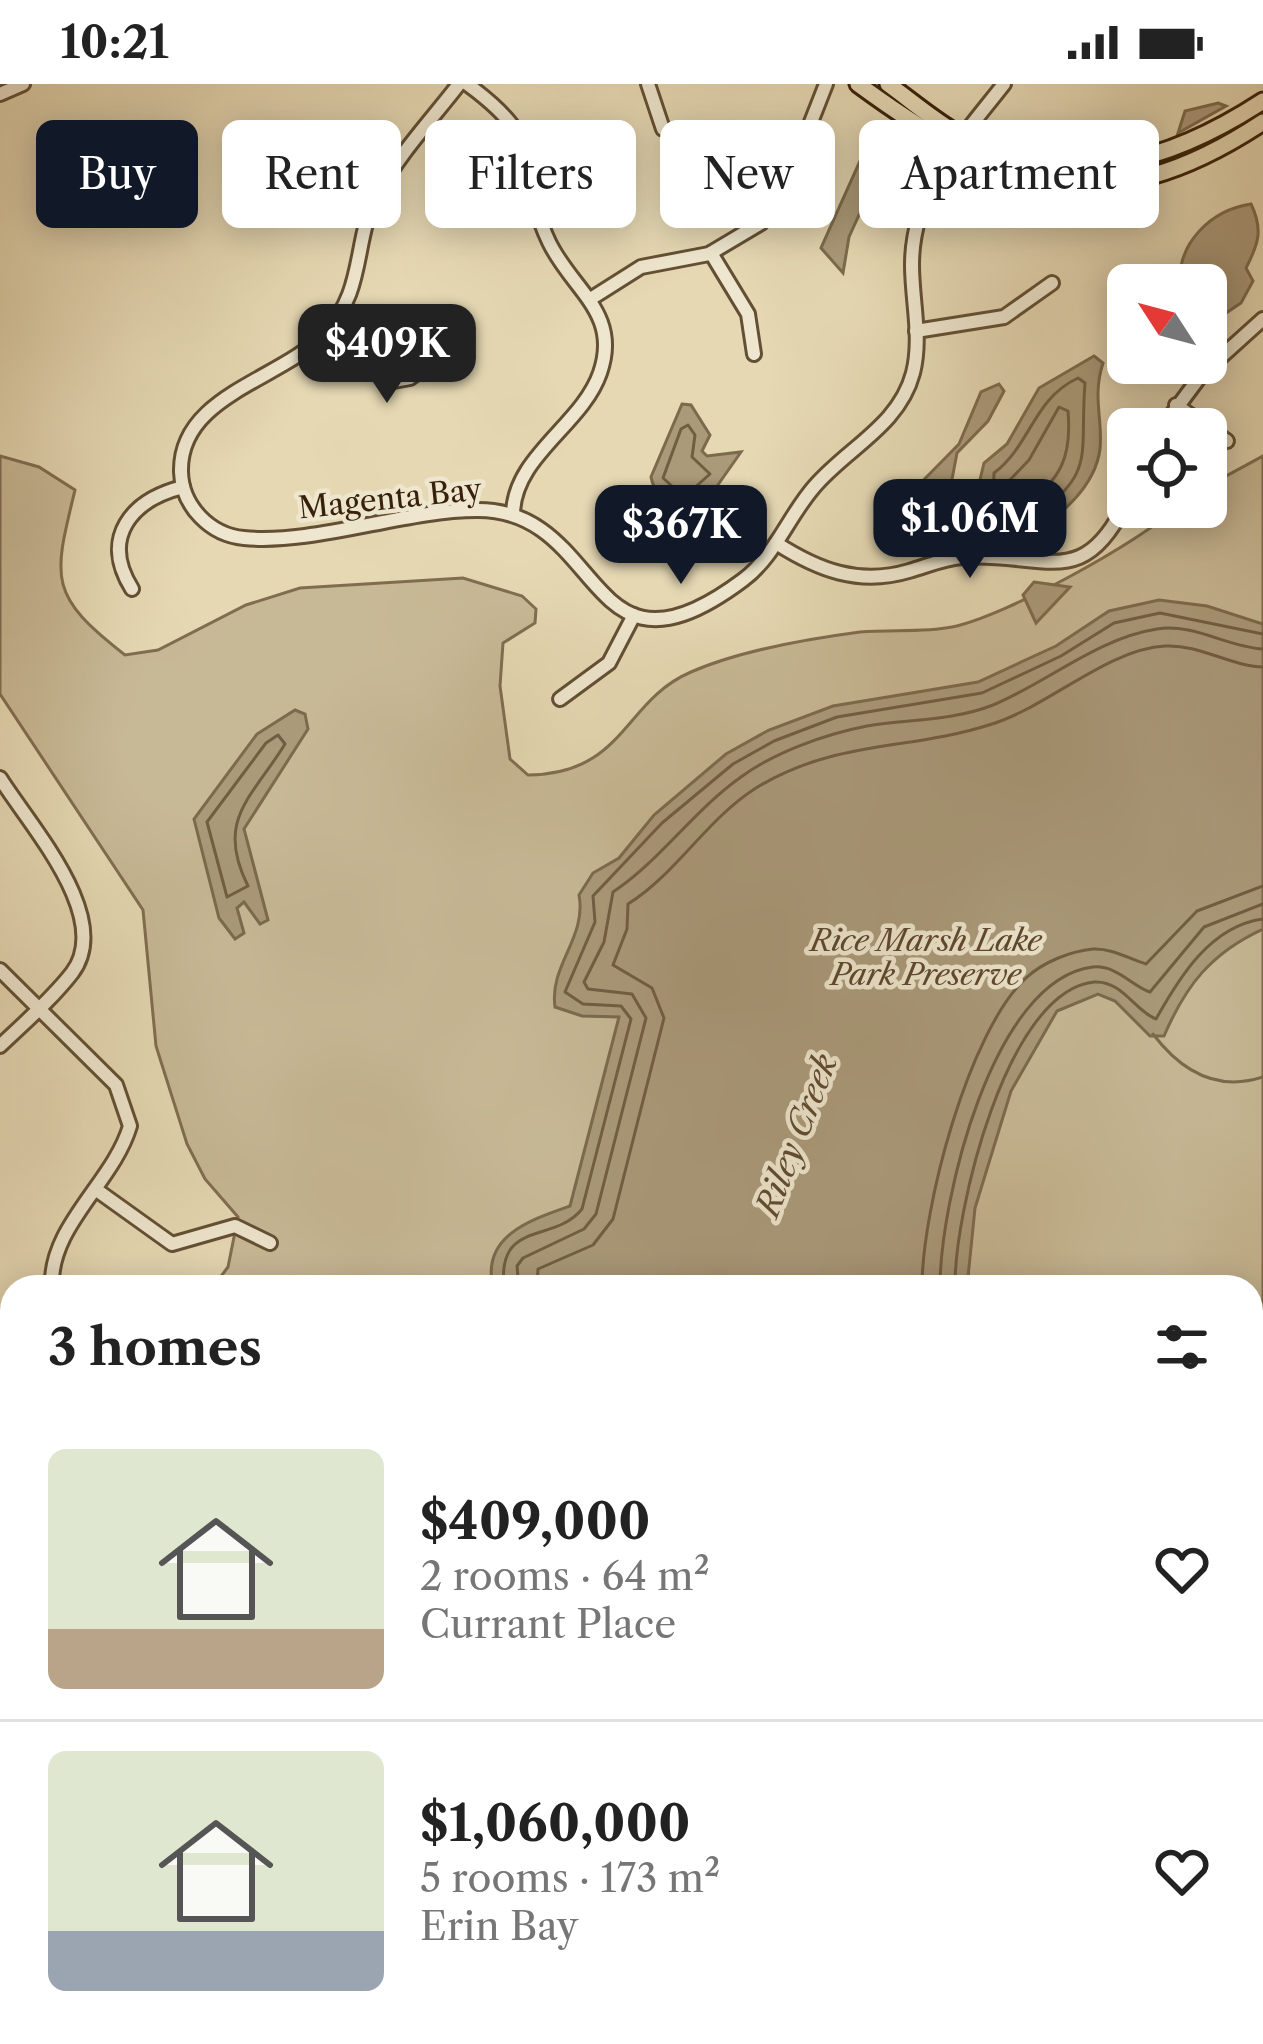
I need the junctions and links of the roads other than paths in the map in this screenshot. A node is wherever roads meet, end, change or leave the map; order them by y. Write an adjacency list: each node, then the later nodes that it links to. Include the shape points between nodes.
1 (22, 84): 8 (street)
2 (463, 84): 20 (street, via 506,115 524,141 548,239); 23 (street, via 377,195 358,276)
3 (648, 84): 10 (street)
4 (826, 84): 18 (street, via 773,208 745,236)
5 (858, 84): 11 (main road)
6 (888, 84): 12 (main road)
7 (1004, 84): 13 (street)
8 (0, 94)
9 (1263, 101): 15 (main road, via 1196,143)
10 (660, 120)
11 (918, 120)
12 (930, 120)
13 (975, 120)
14 (1263, 122): 16 (main road)
15 (1159, 155)
16 (1159, 173)
17 (917, 228): 22 (street)
18 (711, 253): 20 (street, via 641,267); 25 (street, via 748,314)
19 (1052, 283): 22 (street, via 1004,316)
20 (592, 298): 30 (street, via 606,337 602,369 530,468)
21 (1263, 320): 26 (street)
22 (916, 331): 32 (street, via 914,373 899,405 815,485)
23 (325, 333): 24 (street, via 388,382 410,378); 29 (street, via 212,410 187,441)
24 (455, 345)
25 (754, 354)
26 (1176, 405): 27 (street); 28 (street)
27 (1174, 408)
28 (1180, 408)
29 (183, 487): 30 (street, Magenta Bay, via 206,523 245,538 466,510); 33 (street, via 137,505 121,530 118,559)
30 (513, 514): 34 (street, Magenta Bay, via 547,529 596,592)
31 (1111, 528): 32 (street, via 1102,543 1060,564 955,557 892,576 818,567)
32 (776, 543): 34 (street, via 741,581 693,608)
33 (132, 589)
34 (634, 615): 35 (street, via 609,663)
35 (560, 699)
36 (2, 785): 38 (street, via 83,917 82,953)
37 (0, 970): 38 (street)
38 (40, 1007): 39 (street); 40 (street, via 127,1105 122,1153)
39 (0, 1046)
40 (98, 1191): 41 (street, via 172,1244 236,1226); 42 (street, via 58,1244)
41 (270, 1244)
42 (54, 1275)

